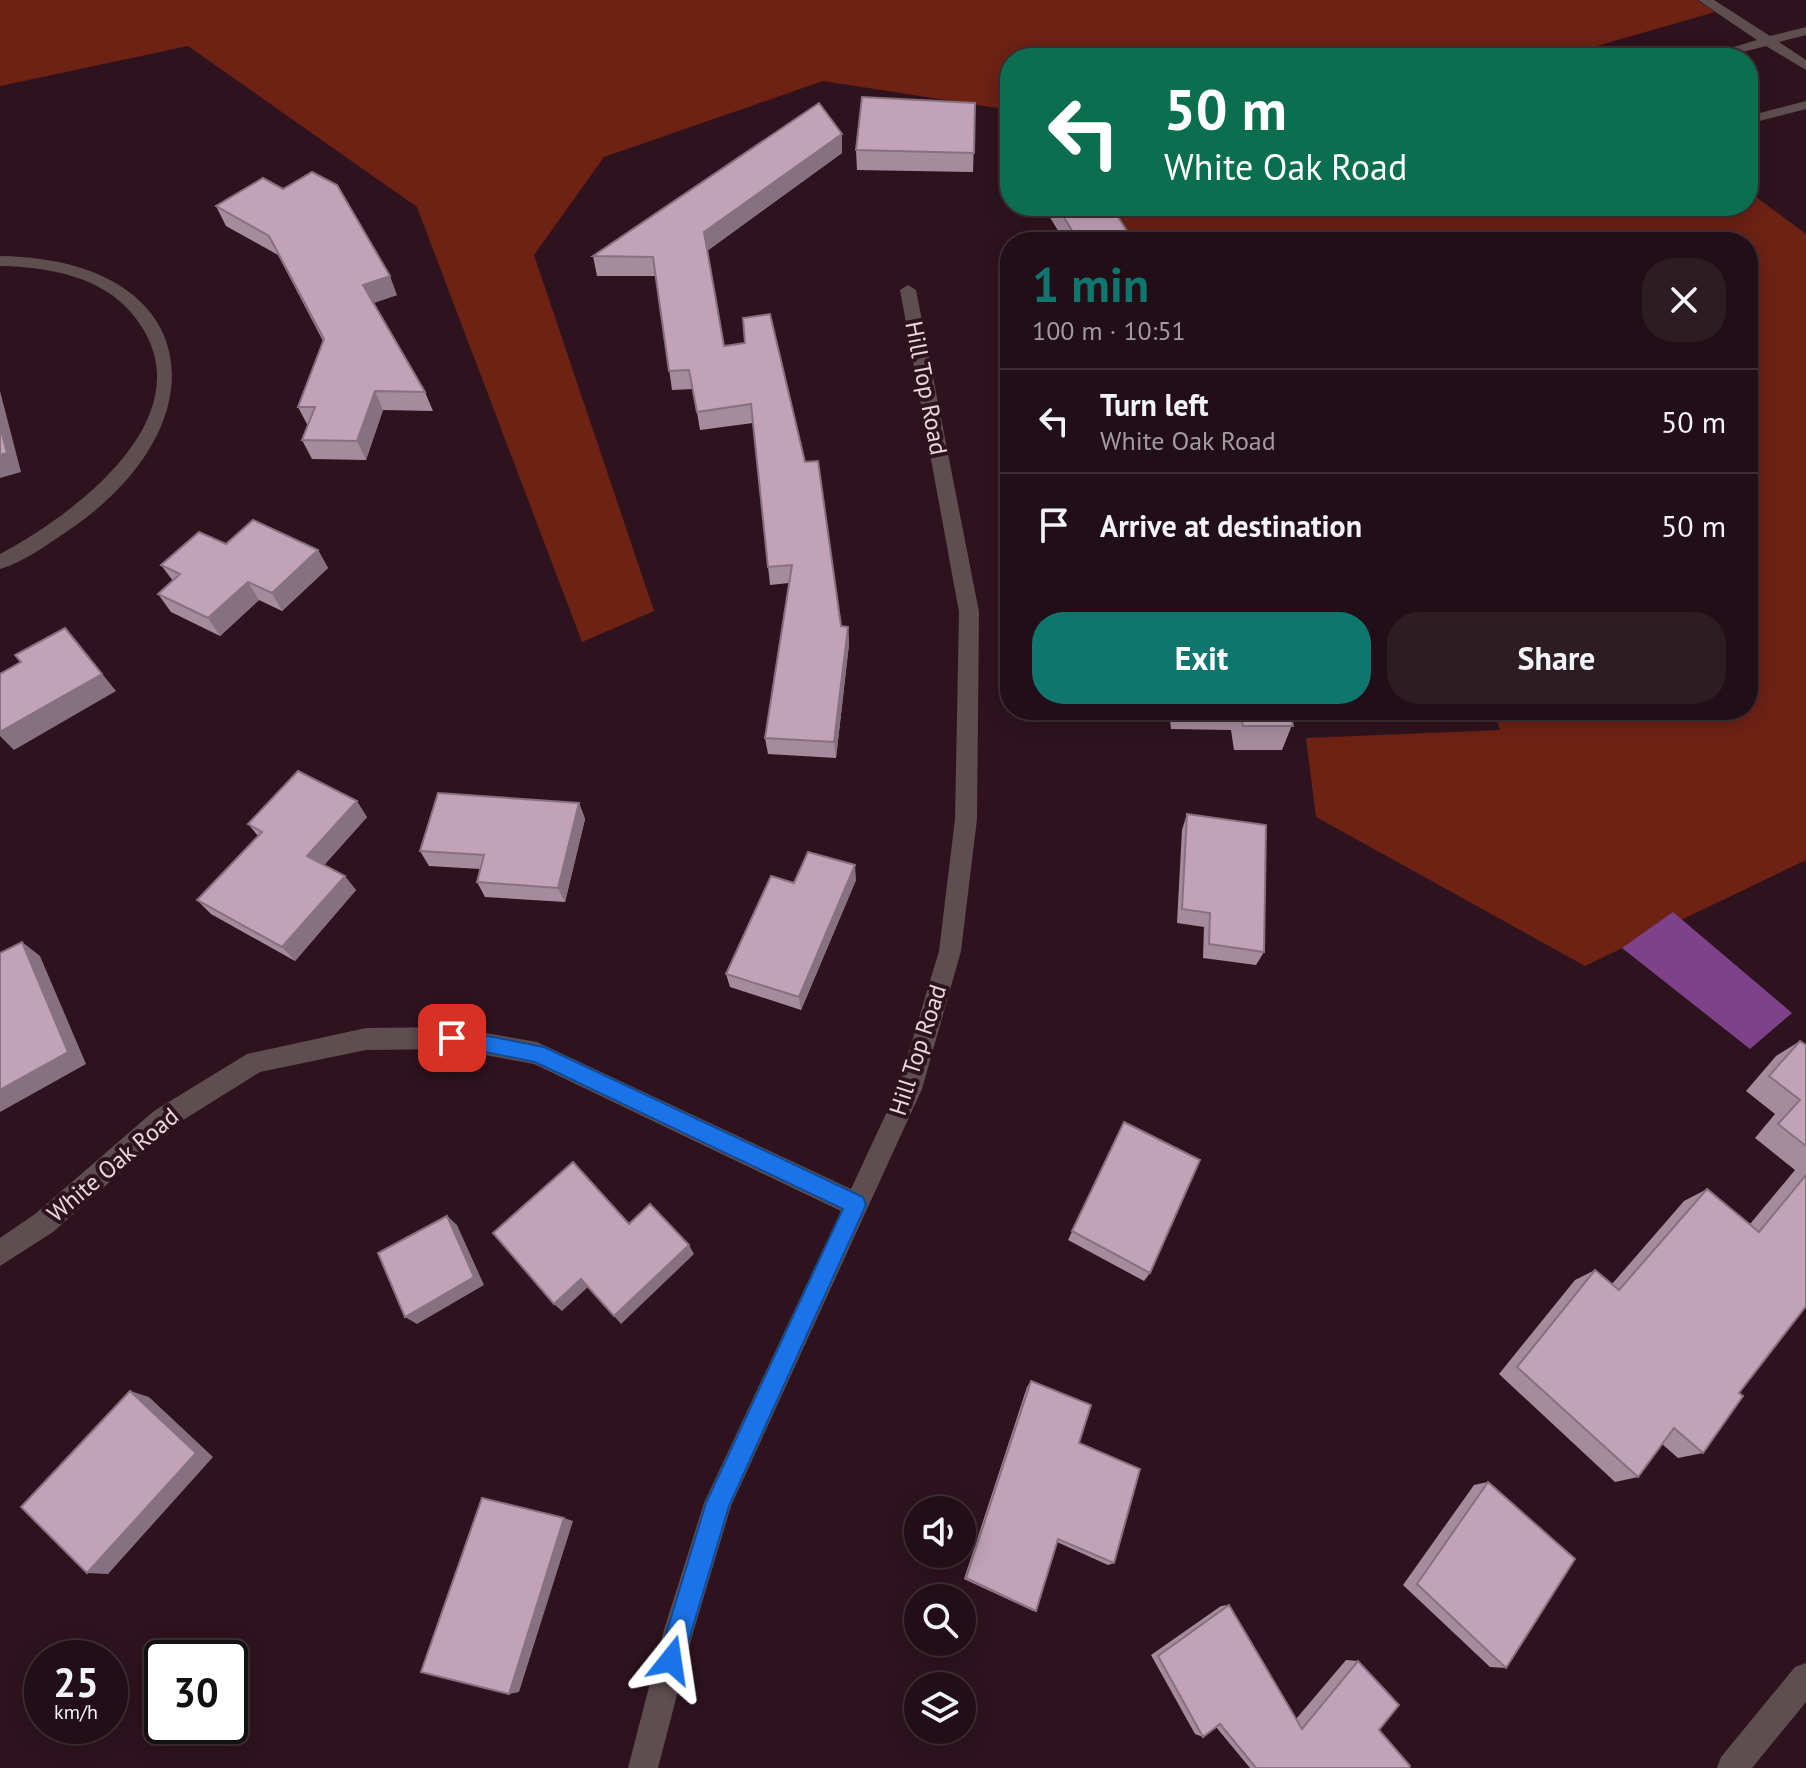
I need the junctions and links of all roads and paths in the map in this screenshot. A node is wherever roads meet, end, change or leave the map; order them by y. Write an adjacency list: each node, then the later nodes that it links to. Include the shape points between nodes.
1 (1705, 0): 3 (street)
2 (1806, 31): 3 (street)
3 (1768, 41): 4 (street); 5 (street)
4 (1742, 48)
5 (1806, 66)
6 (1806, 105): 7 (street)
7 (1758, 117)
8 (0, 261): 10 (street, via 51,266 91,277 124,295 148,317 163,345 167,377 152,430 126,468 90,504)
9 (908, 290): 11 (street, Hill Top Road, via 969,612 966,819 950,951 910,1089)
10 (0, 562)
11 (856, 1205): 12 (street, White Oak Road, via 537,1053 452,1038 366,1039 255,1062 163,1119 44,1223); 14 (street, Hill Top Road, via 718,1503)
12 (0, 1253)
13 (1806, 1678): 15 (street)
14 (643, 1768)
15 (1732, 1768)

